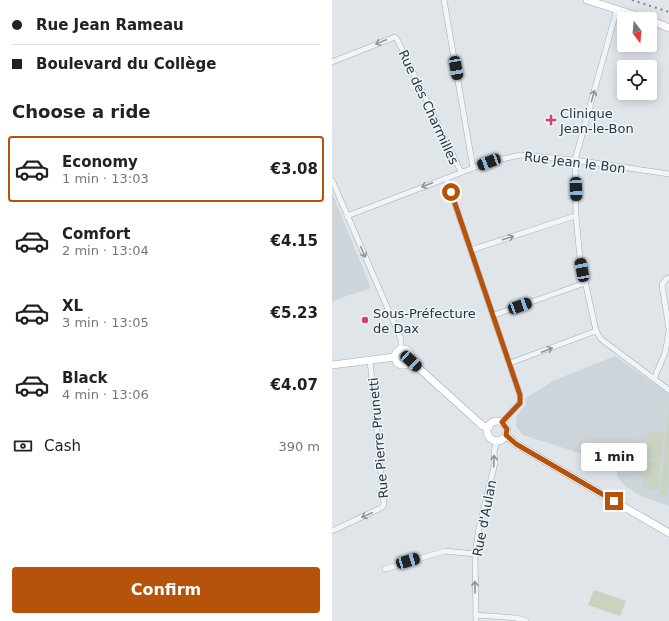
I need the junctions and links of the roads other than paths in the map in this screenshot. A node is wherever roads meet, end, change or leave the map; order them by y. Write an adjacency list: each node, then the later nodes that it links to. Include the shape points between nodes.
1 (444, 0): 9 (street)
2 (587, 0): 3 (street)
3 (617, 9): 4 (street); 8 (street, one-way to 3)
4 (626, 12)
5 (657, 23): 6 (street)
6 (669, 28)
7 (332, 62): 10 (street, Rue des Charmilles, one-way to 7, via 395,37)
8 (575, 160): 9 (street, Rue Jean le Bon, via 520,155); 11 (street, Rue Jean le Bon); 15 (street)
9 (473, 168): 10 (street, Rue Jean le Bon)
10 (461, 172): 12 (street, Rue Jean le Bon)
11 (669, 174)
12 (446, 178): 14 (street, Rue Jean le Bon, one-way to 14); 16 (street)
13 (332, 180): 14 (street)
14 (348, 216): 22 (street, one-way to 22, via 401,339)
15 (576, 217): 16 (street, one-way to 15); 18 (street)
16 (471, 250): 19 (street)
17 (669, 278): 21 (street, via 662,285)
18 (585, 283): 19 (street); 20 (street)
19 (494, 315): 26 (street)
20 (596, 331): 26 (street, one-way to 20); 28 (street, via 601,339)
21 (669, 331): 28 (street, via 665,353)
22 (401, 350): 23 (street); 25 (street, via 410,353)
23 (395, 357): 24 (street); 25 (street, via 401,365 407,365)
24 (370, 360): 27 (street); 34 (street, Rue Pierre Prunetti, one-way to 34, via 384,504 381,508)
25 (411, 361): 31 (street, via 483,426)
26 (510, 363): 30 (street, via 520,403)
27 (332, 365)
28 (654, 379): 29 (street)
29 (669, 390)
30 (502, 422): 31 (street, via 493,422); 32 (street, via 507,429)
31 (489, 427): 33 (street, via 489,436)
32 (506, 435): 33 (street); 35 (street, via 516,444)
33 (497, 440): 36 (street, Rue d'Aulan, one-way to 33, via 495,463)
34 (332, 531)
35 (669, 533)
36 (475, 554): 37 (street, via 445,551); 38 (street, Rue d'Aulan, one-way to 36)
37 (385, 569)
38 (476, 618): 39 (street, via 516,618)
39 (526, 621)

